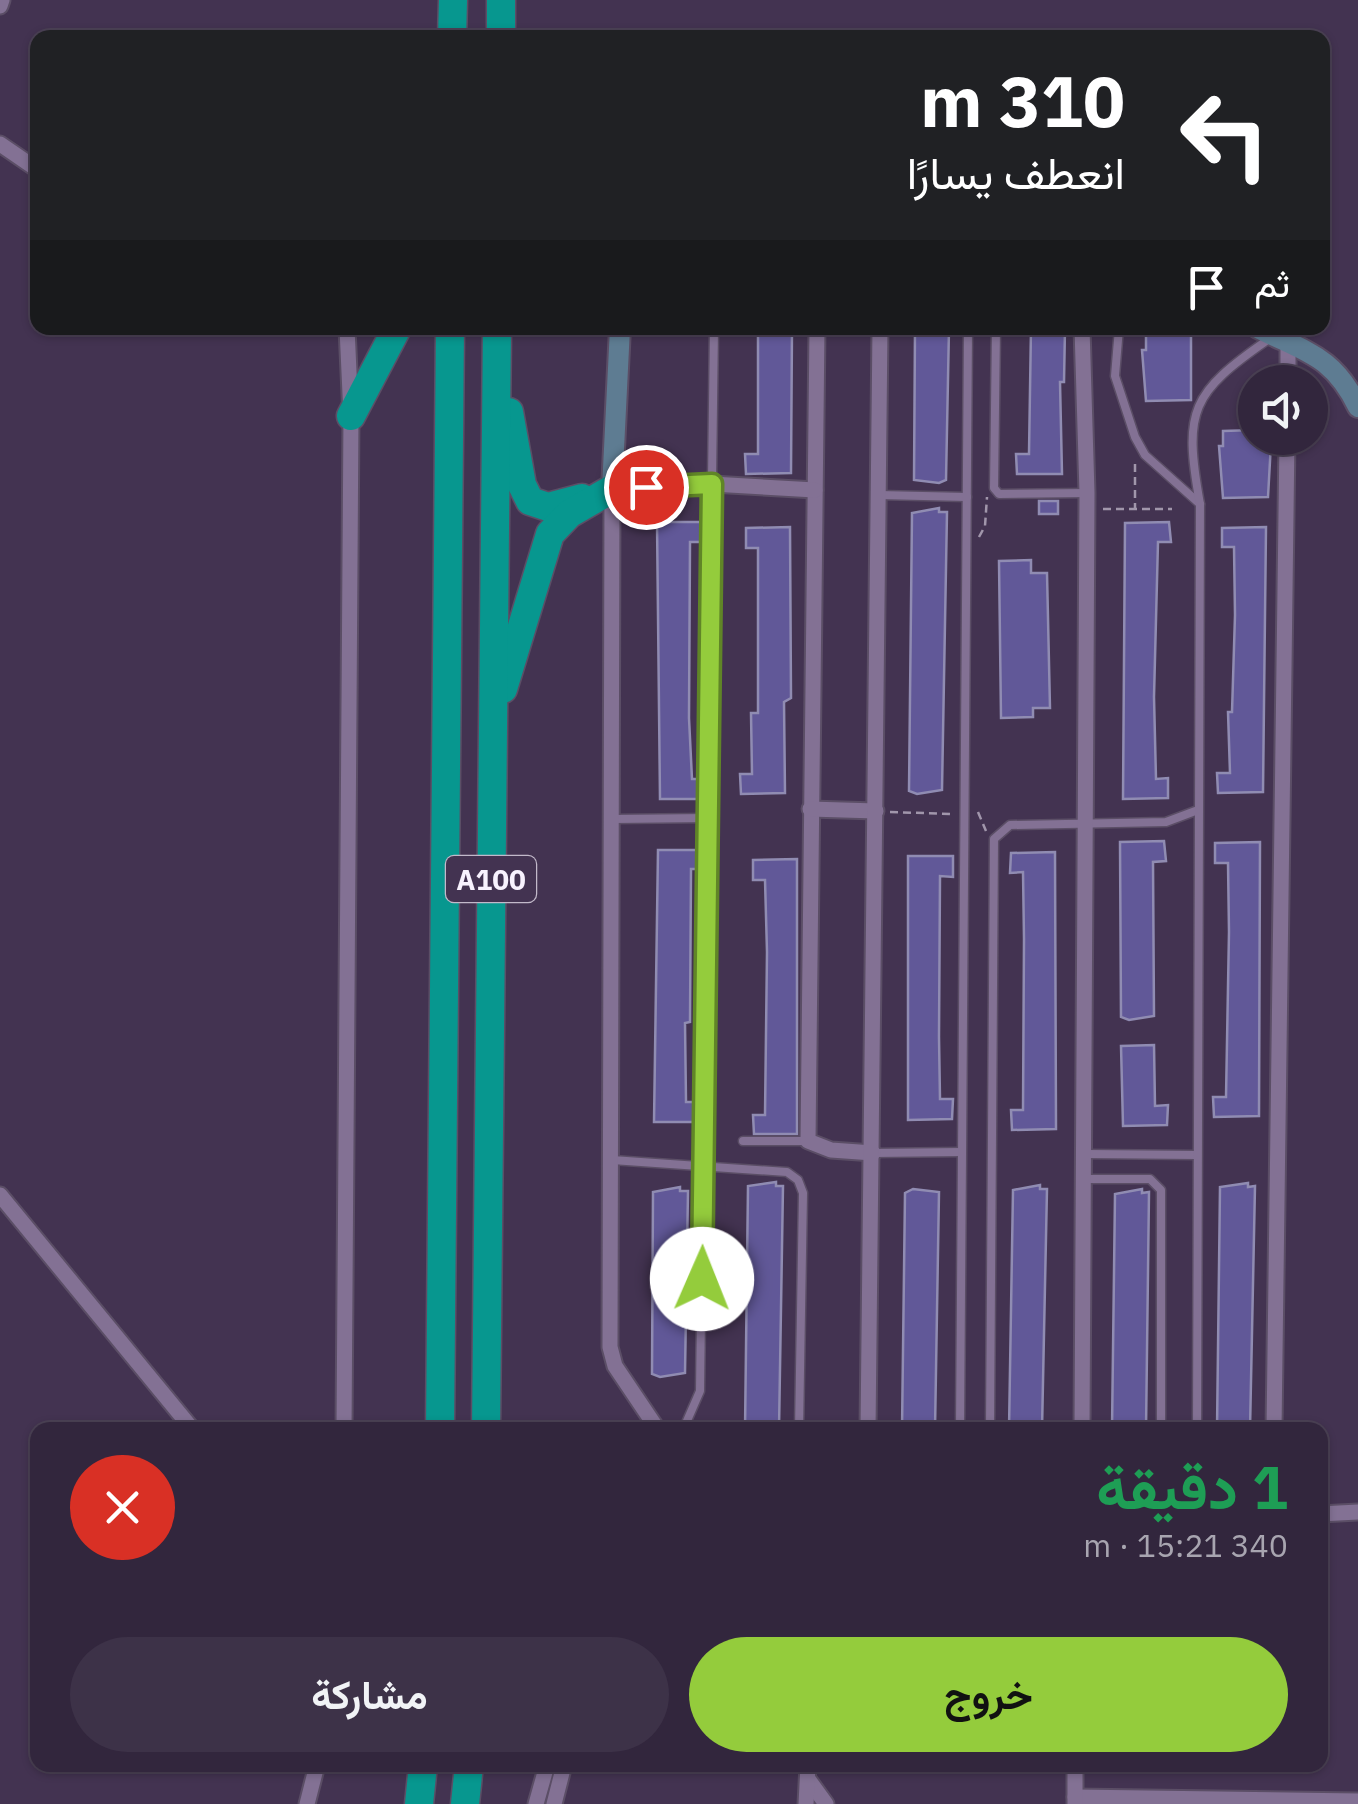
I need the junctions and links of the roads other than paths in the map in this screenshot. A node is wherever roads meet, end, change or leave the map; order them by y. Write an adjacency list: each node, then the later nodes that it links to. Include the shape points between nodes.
1 (453, 0): 3 (highway)
2 (501, 0): 4 (highway)
3 (452, 30)
4 (500, 30)
5 (0, 144): 6 (street)
6 (30, 165)
7 (346, 335): 22 (street)
8 (393, 335): 22 (highway)
9 (450, 335): 50 (highway, A100)
10 (620, 335): 25 (street)
11 (714, 335): 24 (lane)
12 (817, 335): 26 (street)
13 (880, 335): 27 (street)
14 (968, 335): 28 (lane)
15 (996, 335): 29 (lane, via 994,488 999,494)
16 (1082, 335): 29 (street)
17 (1118, 335): 30 (lane, via 1115,376 1134,437)
18 (1273, 336): 20 (street); 21 (street, via 1316,352 1345,381); 30 (lane, via 1220,373 1202,398 1191,427)
19 (497, 337): 25 (highway, via 530,501 548,508); 31 (highway, A100)
20 (1282, 365)
21 (1358, 407)
22 (351, 416): 49 (street)
23 (1287, 455): 61 (street)
24 (712, 484): 25 (street); 26 (street); 35 (lane)
25 (612, 489): 31 (highway, via 568,514 550,534); 36 (street)
26 (815, 490): 32 (street)
27 (879, 495): 28 (lane); 34 (street)
28 (966, 497): 41 (lane)
29 (1087, 501): 37 (street)
30 (1200, 504): 33 (lane)
31 (492, 730): 51 (highway, A100)
32 (810, 809): 34 (street); 38 (street)
33 (1198, 810): 37 (lane, via 1166,822); 43 (lane)
34 (876, 812): 40 (street)
35 (708, 818): 36 (lane); 45 (lane)
36 (611, 819): 44 (street)
37 (1087, 823): 42 (street); 57 (lane, via 1010,825 994,839)
38 (808, 1141): 39 (lane); 40 (street, via 830,1150)
39 (743, 1142)
40 (873, 1152): 41 (lane); 55 (street)
41 (961, 1152): 56 (lane)
42 (1087, 1154): 43 (lane); 46 (street)
43 (1197, 1154): 60 (lane)
44 (611, 1160): 45 (lane); 52 (street, via 610,1347 615,1366)
45 (704, 1167): 53 (lane, via 700,1392); 54 (lane, via 788,1172 802,1186)
46 (1086, 1178): 58 (street); 59 (lane, via 1150,1179 1162,1190)
47 (0, 1195): 48 (street)
48 (186, 1422)
49 (344, 1422)
50 (440, 1422)
51 (486, 1422)
52 (653, 1422)
53 (687, 1422)
54 (798, 1422)
55 (868, 1422)
56 (960, 1422)
57 (990, 1422)
58 (1082, 1422)
59 (1160, 1422)
60 (1197, 1422)
61 (1274, 1422)
62 (1358, 1512): 63 (street)
63 (1328, 1514)
64 (315, 1772): 74 (street)
65 (422, 1772): 75 (highway)
66 (468, 1772): 76 (highway)
67 (545, 1772): 77 (street)
68 (562, 1772): 78 (street)
69 (808, 1772): 79 (street); 80 (street)
70 (1076, 1772): 73 (street)
71 (1166, 1800): 72 (street); 73 (street)
72 (1358, 1801)
73 (1080, 1802)
74 (307, 1804)
75 (419, 1804)
76 (465, 1804)
77 (536, 1804)
78 (554, 1804)
79 (806, 1804)
80 (826, 1804)

